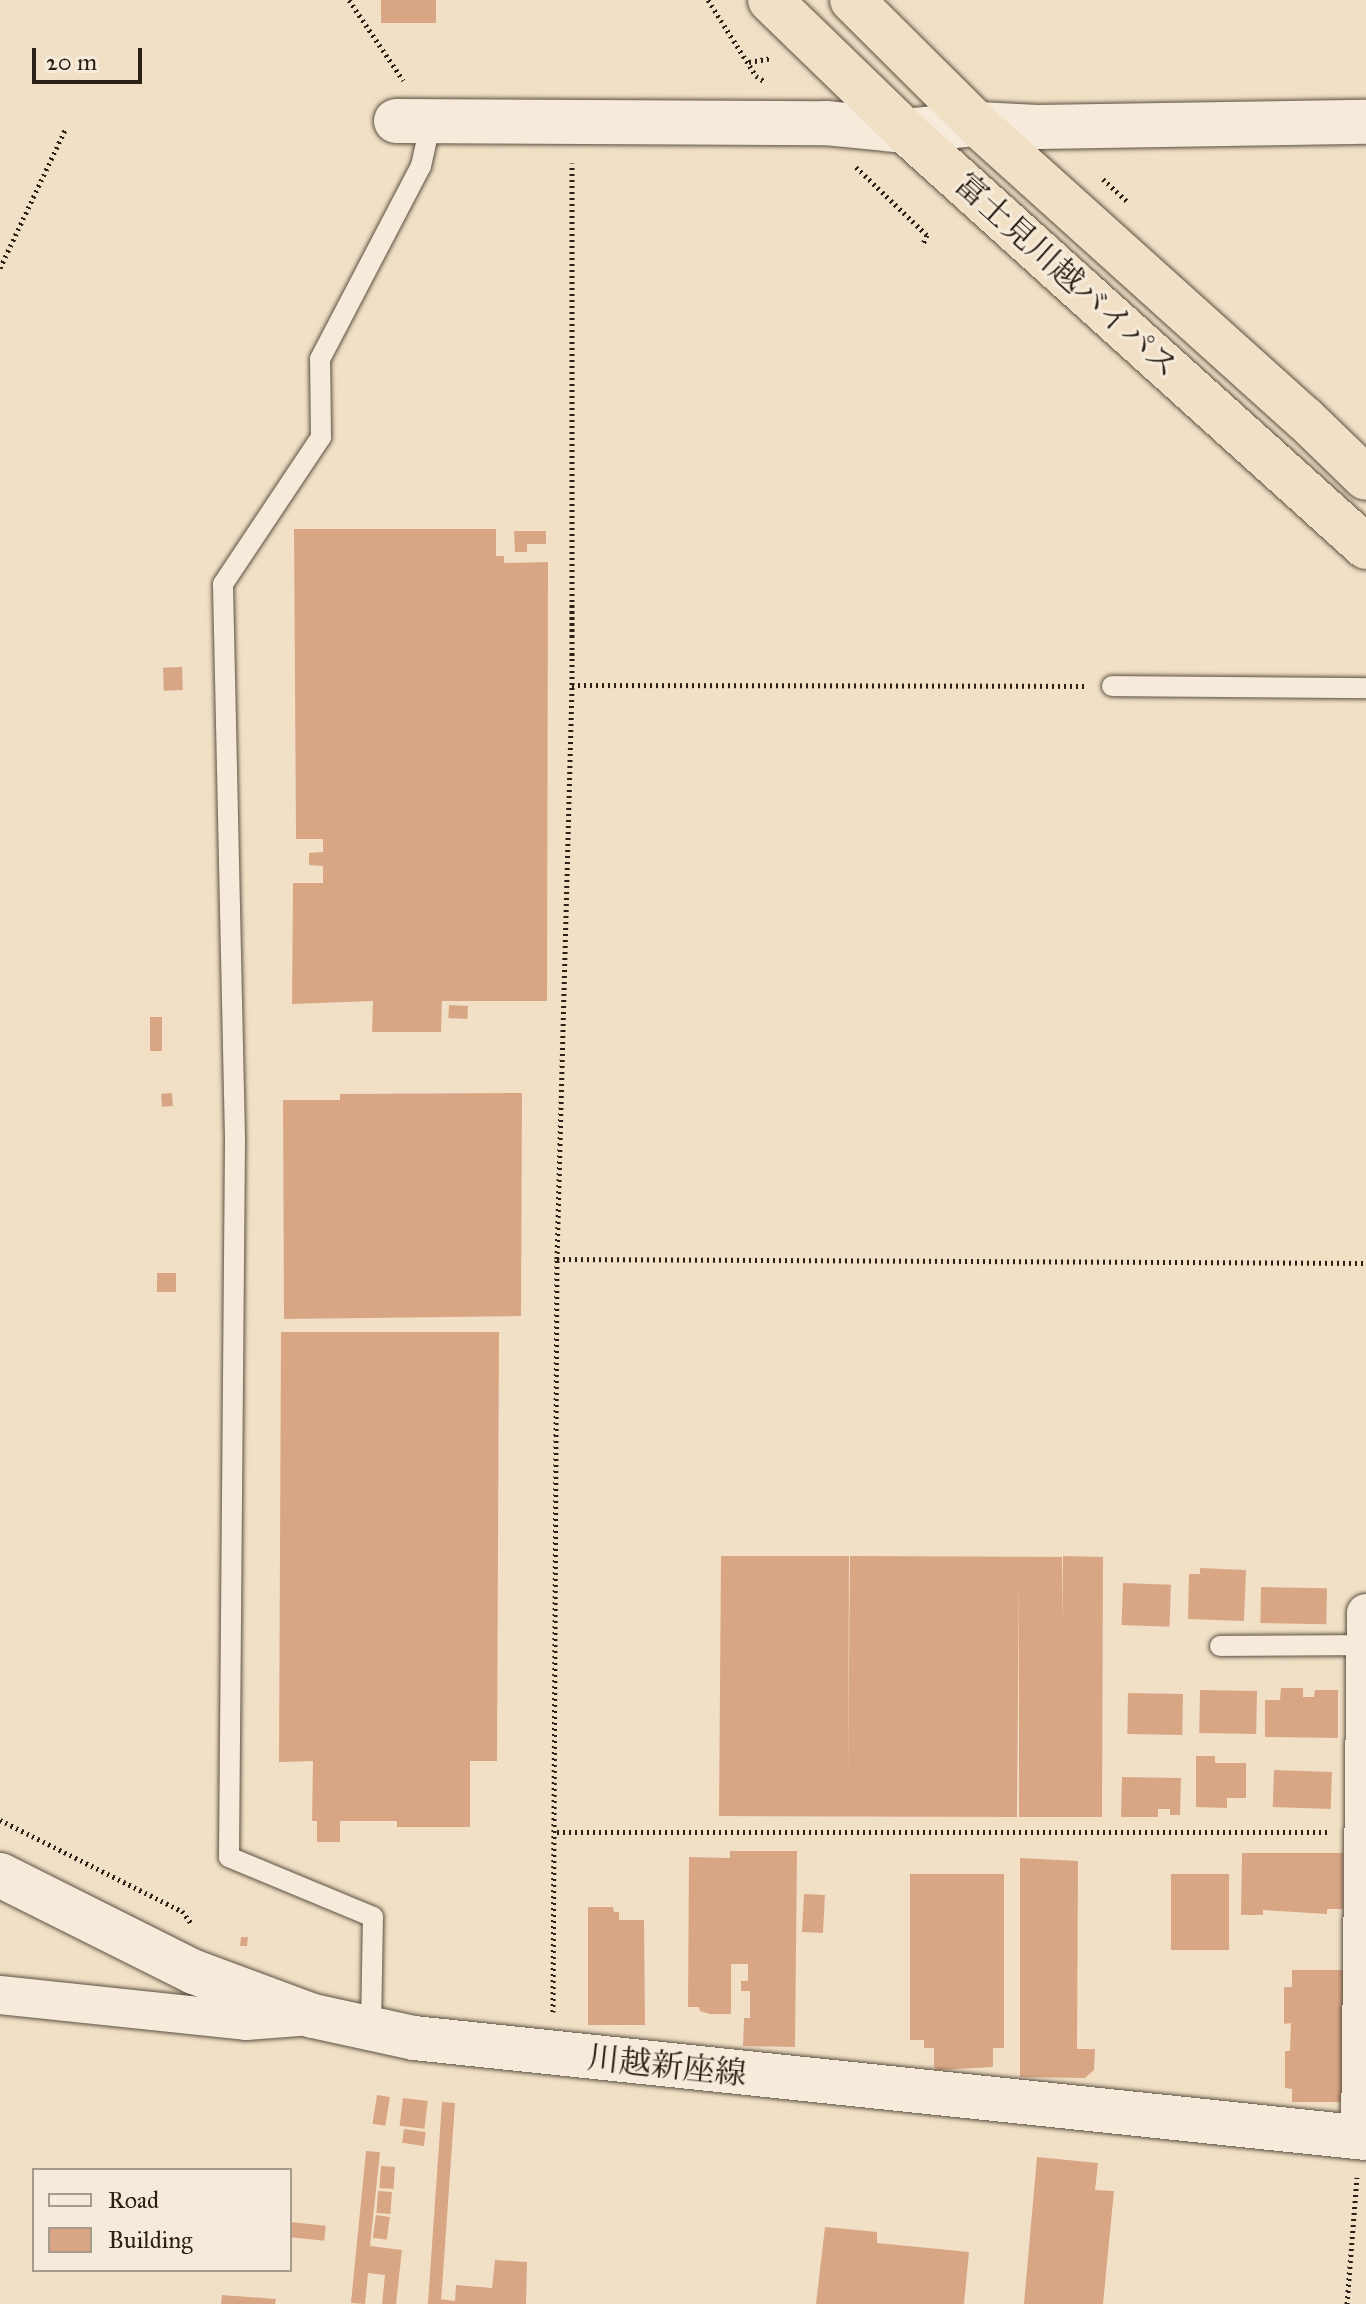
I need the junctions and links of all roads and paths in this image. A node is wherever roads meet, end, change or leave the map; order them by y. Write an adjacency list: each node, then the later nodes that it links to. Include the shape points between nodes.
1 (349, 0): 6 (path)
2 (708, 0): 5 (path)
3 (770, 0): 12 (highway, 富士見川越バイパス)
4 (852, 0): 10 (highway, 富士見川越バイパス)
5 (749, 62)
6 (413, 121): 7 (main road); 32 (lane, via 421,166 320,359 321,437 223,584 235,1139 229,1857 373,1917)
7 (571, 122): 9 (main road); 17 (path)
8 (1366, 122): 10 (main road)
9 (826, 123): 12 (main road); 13 (path, via 849,160 927,235)
10 (977, 124): 12 (main road); 15 (highway, 富士見川越バイパス)
11 (66, 128): 14 (path)
12 (905, 131): 16 (highway, 富士見川越バイパス)
13 (922, 246)
14 (0, 268)
15 (1366, 478)
16 (1366, 547)
17 (572, 685): 18 (path); 20 (path)
18 (1112, 686): 19 (lane)
19 (1366, 688)
20 (557, 1259): 21 (path); 26 (path)
21 (1366, 1263)
22 (1366, 1613): 23 (street)
23 (1366, 1645): 24 (lane); 27 (street)
24 (1220, 1646)
25 (0, 1820): 29 (path, via 182,1911 195,1929)
26 (557, 1832): 27 (path); 33 (path)
27 (1363, 1832): 34 (street)
28 (0, 1875): 29 (main road, 川越新座線)
29 (194, 1972): 31 (main road, 川越新座線)
30 (0, 1995): 31 (street, via 246,2021)
31 (313, 2016): 32 (main road, 川越新座線)
32 (371, 2029): 33 (main road, 川越新座線)
33 (552, 2055): 34 (main road, 川越新座線)
34 (1363, 2138): 35 (path)
35 (1347, 2304)

